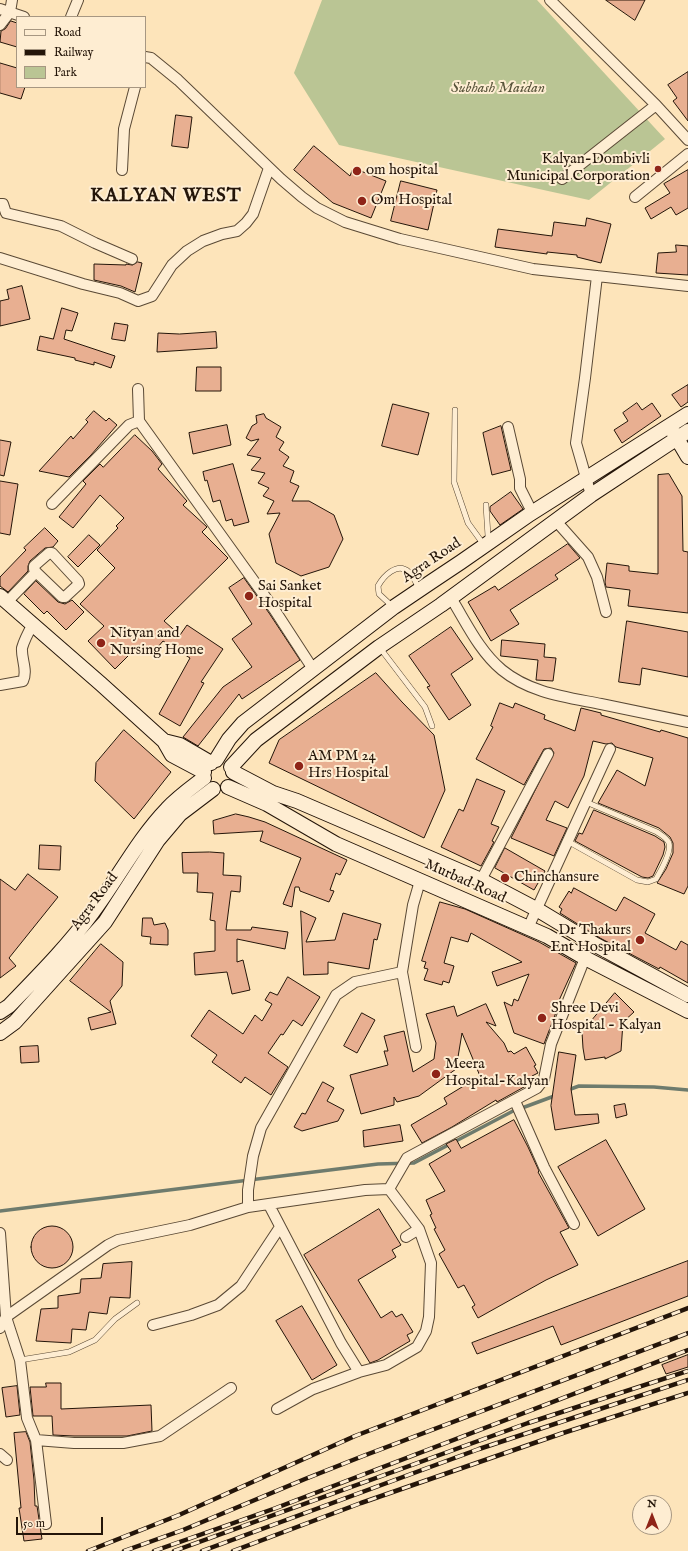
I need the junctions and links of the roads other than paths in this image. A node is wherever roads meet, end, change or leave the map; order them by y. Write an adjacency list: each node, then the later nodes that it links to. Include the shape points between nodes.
1 (12, 0): 4 (street)
2 (78, 0): 6 (street)
3 (550, 0): 10 (street)
4 (5, 10): 5 (street); 7 (street)
5 (21, 16)
6 (71, 16)
7 (0, 25)
8 (147, 60): 13 (street, via 178,80)
9 (135, 88): 14 (street, via 124,128)
10 (656, 105): 11 (street); 15 (street)
11 (688, 140)
12 (688, 154): 16 (street)
13 (269, 168): 18 (street, via 253,214 246,223 237,231 203,241 187,251 172,265 152,296 138,301 120,293); 20 (street, via 317,208 345,222 400,239 533,269)
14 (122, 170)
15 (562, 179)
16 (635, 197)
17 (0, 204): 19 (street, via 3,204 6,213 61,226)
18 (0, 258)
19 (132, 259)
20 (597, 276): 21 (street); 29 (street, via 576,443)
21 (688, 286)
22 (138, 389): 25 (street)
23 (455, 410): 35 (lane, via 454,482 468,524)
24 (688, 414): 27 (main road, Agra Road)
25 (139, 421): 31 (street, via 129,425); 44 (street, via 274,609)
26 (508, 427): 33 (street, via 520,488)
27 (678, 432): 28 (main road); 29 (main road, Agra Road); 30 (main road, Agra Road)
28 (688, 457)
29 (586, 477): 30 (street); 33 (main road, Agra Road)
30 (591, 496): 34 (main road, Agra Road)
31 (52, 504)
32 (486, 505): 35 (lane)
33 (532, 512): 35 (main road, Agra Road)
34 (556, 521): 38 (main road, Agra Road); 41 (street, via 588,557 597,577)
35 (487, 544): 37 (main road, Agra Road)
36 (36, 572): 36 (street, via 62,597 79,584 52,553 34,566); 39 (street)
37 (420, 590): 40 (main road, Agra Road); 40 (lane, via 408,571 400,568 388,572 378,586 379,594)
38 (451, 598): 43 (main road, Agra Road); 46 (street, via 492,660 522,684 545,693)
39 (3, 599): 42 (main road)
40 (394, 607): 44 (main road, Agra Road)
41 (606, 612)
42 (33, 624): 45 (street, via 22,648 25,667 23,681); 51 (main road, via 164,741 172,755)
43 (380, 647): 47 (lane, via 425,707); 50 (main road, Agra Road, via 256,740)
44 (313, 669): 51 (main road, Agra Road, via 244,723 229,739)
45 (0, 685)
46 (688, 722)
47 (432, 726)
48 (610, 749): 53 (street)
49 (548, 754): 55 (street)
50 (232, 770): 51 (main road, via 222,761); 52 (main road, Agra Road, via 233,778); 55 (main road, Murbad Road, via 273,793)
51 (210, 772): 52 (main road, Agra Road, via 223,789); 62 (main road, Agra Road, via 166,809 65,947 9,1006); 64 (main road, Agra Road, via 158,840 105,922 15,1022)
52 (228, 787): 56 (main road, Murbad Road, via 267,804 336,844)
53 (586, 802): 54 (street); 54 (lane, via 657,832 666,839 669,851 656,880 648,882 637,880)
54 (569, 842): 57 (street)
55 (481, 880): 57 (main road, Murbad Road)
56 (420, 881): 58 (main road, Murbad Road); 60 (street, via 413,905)
57 (538, 910): 58 (street); 61 (main road, Murbad Road)
58 (528, 928): 59 (main road, Murbad Road)
59 (584, 958): 63 (main road, Murbad Road); 66 (street, via 551,1044 544,1079 537,1088)
60 (402, 972): 65 (street); 69 (street, via 355,982 336,995 261,1128 253,1156)
61 (688, 995)
62 (0, 1012)
63 (688, 1012)
64 (0, 1033)
65 (416, 1047)
66 (515, 1101): 67 (street, via 407,1158); 70 (street, via 544,1167)
67 (389, 1189): 68 (street, via 365,1190); 72 (street)
68 (269, 1205): 69 (street); 71 (street)
69 (248, 1207): 76 (street, via 190,1225 118,1240)
70 (574, 1224)
71 (280, 1227): 77 (street, via 241,1286 218,1305); 80 (street)
72 (419, 1229): 74 (street); 80 (street, via 431,1263 426,1331 417,1347 386,1364)
73 (0, 1237): 76 (street)
74 (406, 1237)
75 (138, 1303): 79 (lane, via 115,1319 95,1340 69,1352)
76 (6, 1317): 78 (street); 79 (street)
77 (153, 1325)
78 (0, 1328)
79 (20, 1360): 83 (street, via 27,1418)
80 (359, 1372): 82 (street, via 313,1389)
81 (230, 1388): 83 (street, via 160,1436 122,1443)
82 (277, 1409)
83 (36, 1440): 84 (street)
84 (46, 1524)

